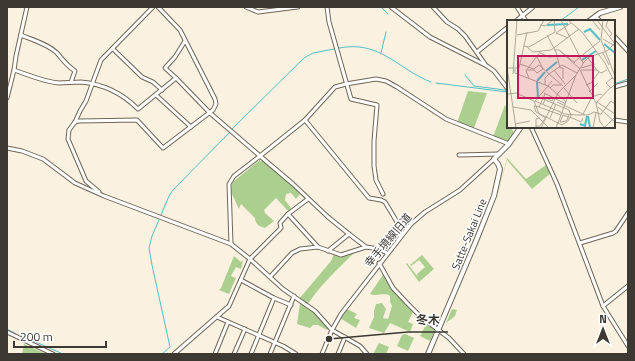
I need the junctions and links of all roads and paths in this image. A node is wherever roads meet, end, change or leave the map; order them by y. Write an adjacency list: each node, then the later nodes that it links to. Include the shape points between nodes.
1 (27, 7): 19 (street)
2 (153, 7): 22 (street)
3 (158, 7): 21 (street, via 175,24)
4 (246, 7): 5 (street, via 265,12)
5 (298, 7)
6 (327, 7): 31 (street)
7 (391, 7): 25 (street, via 430,37)
8 (433, 7): 24 (street, via 447,22 458,29)
9 (517, 7): 12 (street)
10 (533, 7): 12 (street)
11 (620, 7): 13 (main road, via 605,10)
12 (522, 16): 14 (street); 15 (street)
13 (595, 16): 16 (main road); 17 (street)
14 (517, 20)
15 (525, 20)
16 (590, 20)
17 (599, 20)
18 (507, 28): 24 (street)
19 (21, 35): 26 (street); 28 (street, via 57,53 66,65 75,71)
20 (615, 37): 23 (street)
21 (185, 41): 27 (street, via 166,68); 37 (street, via 215,98 216,106)
22 (114, 49): 30 (street, via 101,60); 34 (street, via 142,77)
23 (628, 51)
24 (477, 52): 25 (street)
25 (487, 66): 33 (street)
26 (14, 70): 28 (street, via 48,81); 36 (street)
27 (176, 78): 34 (street); 37 (street)
28 (71, 82): 30 (street)
29 (628, 82): 32 (street)
30 (92, 84): 35 (street, via 116,92 138,109); 40 (street)
31 (346, 84): 38 (street, via 335,87); 45 (street, via 370,79 386,80 446,119); 51 (street, via 351,99 377,105 374,166 376,180)
32 (615, 87)
33 (507, 88)
34 (162, 90): 35 (street)
35 (156, 95): 42 (street)
36 (7, 98)
37 (210, 113): 42 (street); 49 (street)
38 (305, 120): 49 (street); 57 (street, via 369,198 385,202 397,222)
39 (615, 120): 41 (street)
40 (75, 122): 42 (street, via 135,119 163,148); 52 (street, via 69,130 68,139 86,181)
41 (628, 122)
42 (191, 127)
43 (520, 128): 45 (main road)
44 (531, 128): 58 (street)
45 (509, 144): 47 (main road)
46 (7, 148): 52 (street, via 43,159 75,183)
47 (499, 154): 48 (street); 50 (main road)
48 (459, 155)
49 (260, 156): 53 (street); 59 (street, via 234,176 229,184)
50 (494, 159): 57 (street, 幸手境線旧道, via 460,190 425,212); 77 (main road, Satte-Sakai Line, via 500,169 494,196)
51 (383, 194)
52 (104, 196): 59 (street)
53 (308, 199): 55 (street); 56 (street)
54 (628, 213): 58 (street, via 613,233)
55 (288, 214): 60 (street); 64 (street, via 280,223 281,228)
56 (349, 234): 61 (street); 62 (street)
57 (400, 237): 63 (street, 幸手境線旧道)
58 (580, 243): 72 (street)
59 (231, 244): 64 (street)
60 (318, 247): 62 (street); 66 (street, via 296,250)
61 (366, 247): 62 (street, via 341,255); 63 (street)
62 (328, 251)
63 (387, 253): 65 (street, 幸手境線旧道)
64 (250, 259): 66 (street); 67 (street)
65 (380, 263): 76 (street, 幸手境線旧道, via 341,314); 77 (street, via 394,288 407,303)
66 (270, 276): 69 (street)
67 (241, 280): 70 (street); 73 (street, via 229,306)
68 (628, 286): 72 (street)
69 (294, 296): 71 (street); 76 (street, via 315,311)
70 (274, 298): 71 (street); 79 (street)
71 (291, 305): 81 (street)
72 (603, 306): 82 (street)
73 (217, 317): 74 (street); 86 (street)
74 (228, 322): 75 (street); 87 (street)
75 (245, 329): 79 (street); 88 (street)
76 (332, 330): 80 (street); 93 (street, 幸手境線旧道)
77 (439, 330): 97 (main road, Satte-Sakai Line); 98 (street)
78 (7, 332): 85 (street)
79 (259, 335): 81 (street); 89 (street)
80 (345, 337): 84 (street); 94 (street)
81 (275, 342): 83 (street); 90 (street)
82 (628, 346)
83 (288, 349): 91 (street); 92 (street)
84 (364, 349): 95 (street); 96 (street)
85 (53, 354)
86 (174, 354)
87 (215, 354)
88 (234, 354)
89 (251, 354)
90 (270, 354)
91 (286, 354)
92 (296, 354)
93 (322, 354)
94 (338, 354)
95 (362, 354)
96 (367, 354)
97 (428, 354)
98 (464, 354)

